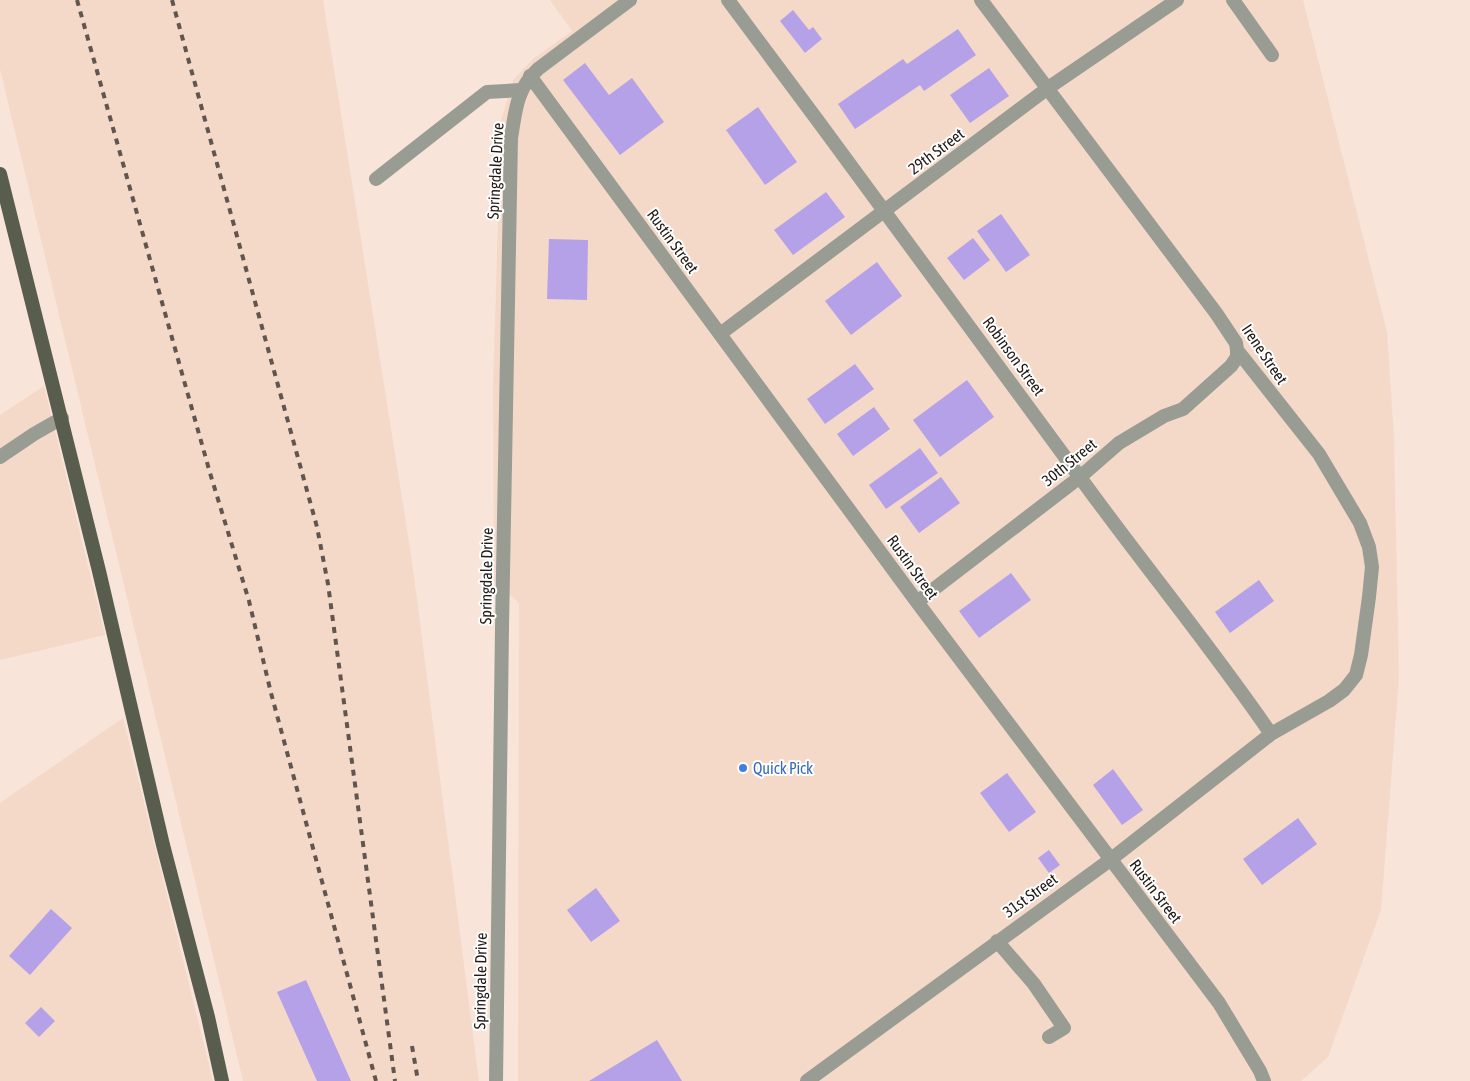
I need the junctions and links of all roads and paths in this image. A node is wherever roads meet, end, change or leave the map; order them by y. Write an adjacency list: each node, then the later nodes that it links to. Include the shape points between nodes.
1 (630, 0): 7 (street, Springdale Drive)
2 (728, 0): 12 (street, Robinson Street)
3 (981, 0): 8 (street, Irene Street)
4 (1177, 0): 8 (street, 29th Street)
5 (1233, 0): 6 (street)
6 (1272, 55)
7 (530, 76): 9 (street, Springdale Drive); 13 (street, Rustin Street)
8 (1048, 88): 12 (street, 29th Street); 14 (street, Irene Street, via 1216,313 1236,343)
9 (521, 90): 11 (street, via 486,92); 24 (street, Springdale Drive, via 511,138)
10 (0, 174): 15 (main road)
11 (376, 179)
12 (886, 211): 13 (street, 29th Street); 17 (street, Robinson Street)
13 (720, 334): 18 (street, Rustin Street)
14 (1237, 350): 17 (street, 30th Street, via 1232,366 1183,409 1164,416 1119,443); 19 (street, Irene Street, via 1319,454 1360,523 1372,567 1356,675 1329,701)
15 (62, 418): 16 (street); 23 (main road)
16 (0, 457)
17 (1080, 477): 18 (street, 30th Street); 19 (street, Robinson Street, via 1230,674)
18 (917, 602): 20 (street, Rustin Street)
19 (1271, 734): 20 (street, 31st Street)
20 (1110, 860): 21 (street, 31st Street); 26 (street, Rustin Street, via 1219,1004)
21 (997, 941): 22 (street, via 1034,984 1064,1028); 25 (street, 31st Street)
22 (1050, 1037)
23 (222, 1081)
24 (496, 1081)
25 (806, 1081)
26 (1264, 1081)

